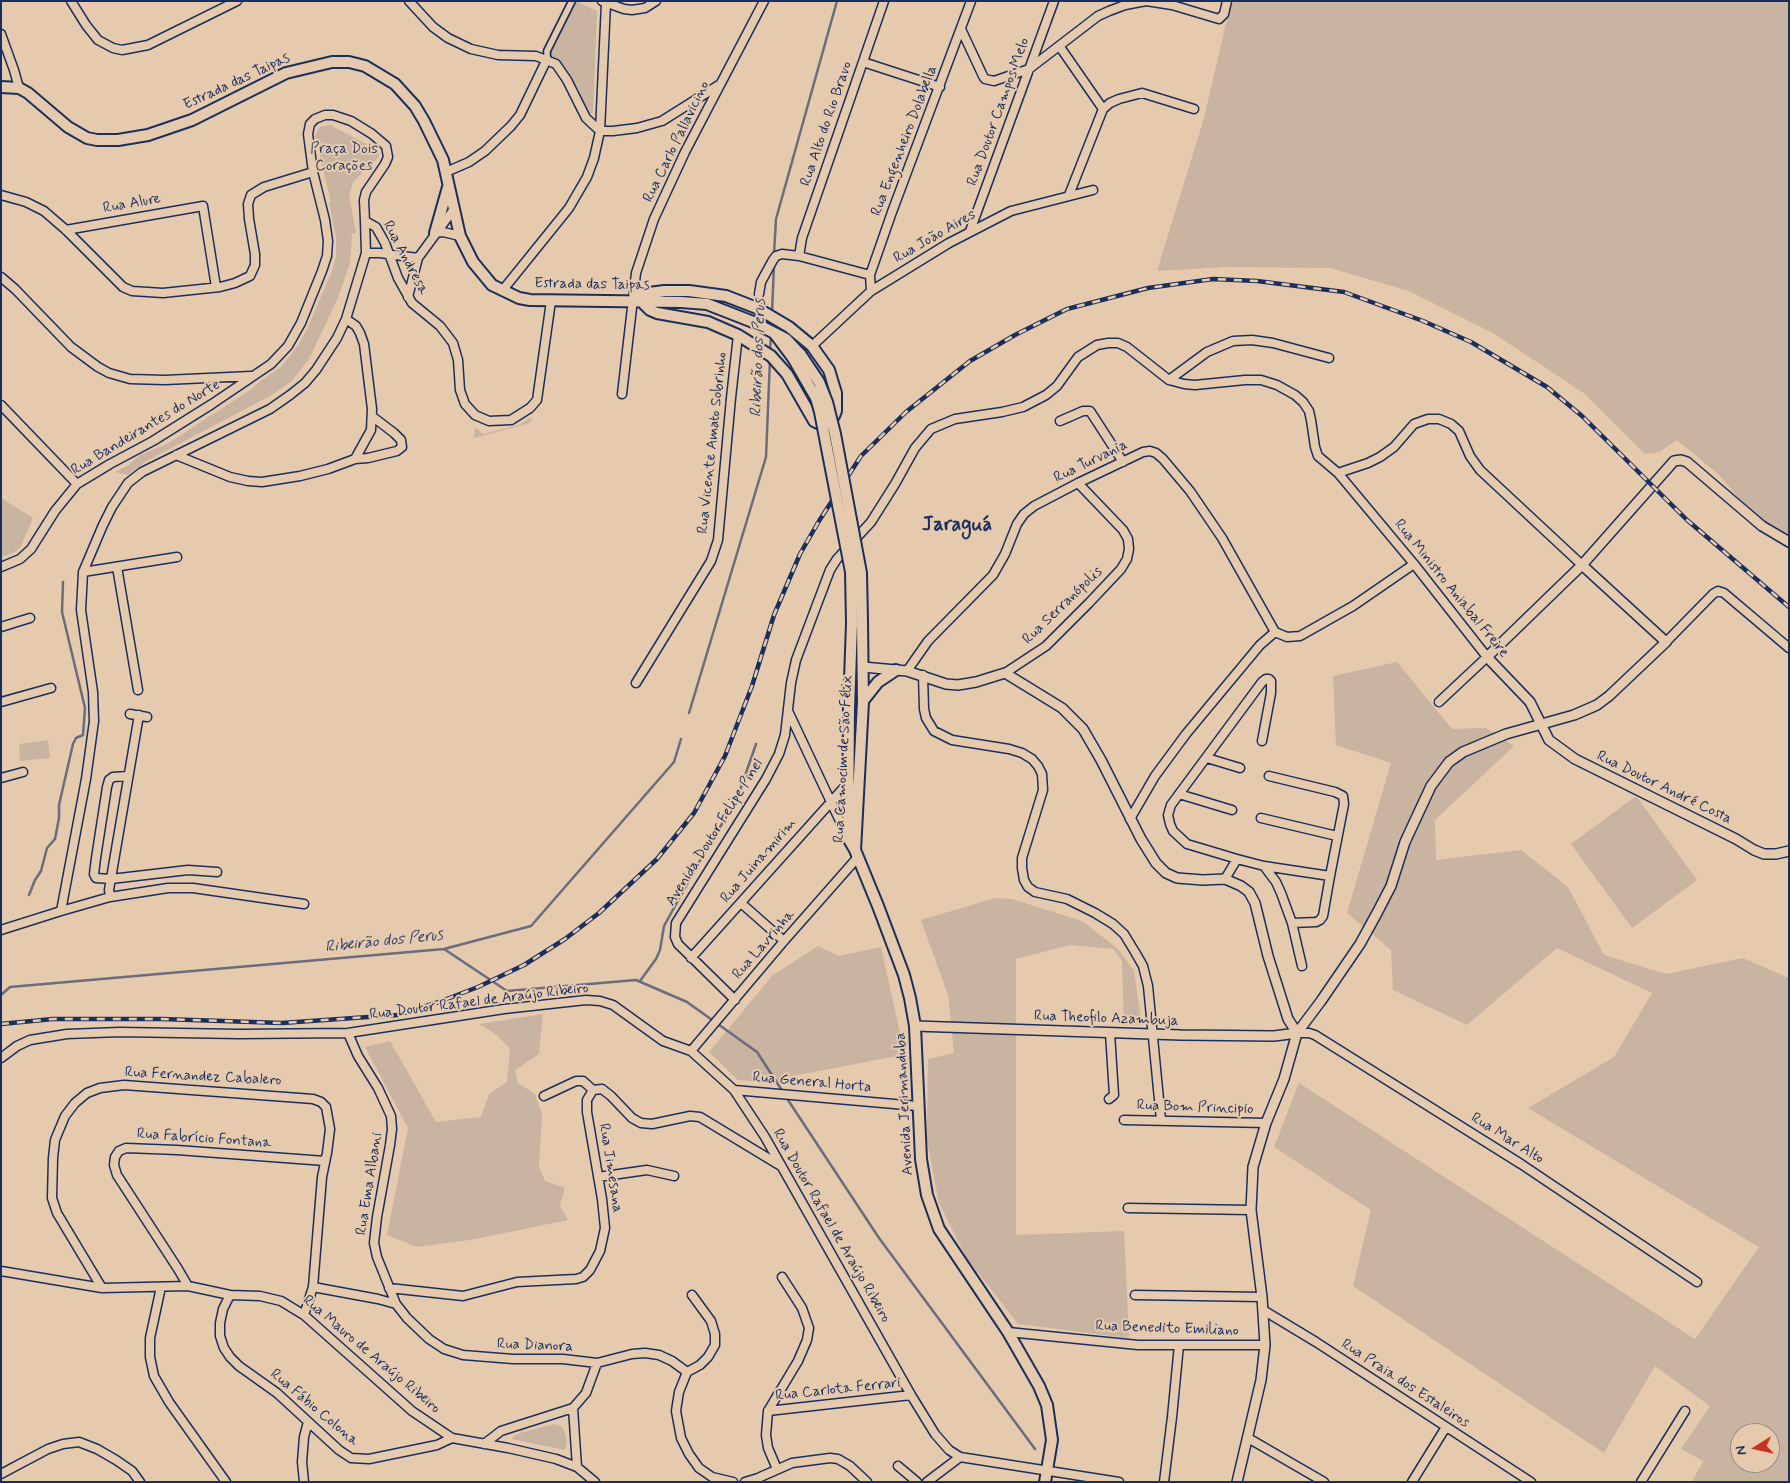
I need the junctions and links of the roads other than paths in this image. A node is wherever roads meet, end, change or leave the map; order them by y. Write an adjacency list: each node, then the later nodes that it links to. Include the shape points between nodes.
1 (71, 1): 2 (street, via 98,40 122,50 156,41)
2 (237, 1)
3 (409, 1): 15 (street, via 433,27 471,49)
4 (572, 1): 15 (street, via 547,51)
5 (656, 1): 11 (street, via 645,8 632,10)
6 (764, 1): 18 (street, Rua Carlo Pallavicino)
7 (884, 1): 16 (street, Rua Alto do Rio Bravo)
8 (971, 1): 12 (street, Rua Engenheiro Dolabella)
9 (1054, 1): 17 (street, Rua Doutor Campos Melo)
10 (1227, 1): 14 (street, via 1222,18 1216,19 1172,5 1146,1 1109,10)
11 (604, 2): 24 (street)
12 (962, 29): 17 (street, via 985,79 994,81); 19 (street, Rua Engenheiro Dolabella)
13 (1, 34): 21 (street)
14 (1060, 47): 17 (street); 22 (street)
15 (547, 59): 24 (street, via 561,70 586,118); 26 (street, via 520,115 511,126 485,151)
16 (862, 62): 19 (street); 39 (street, Rua Alto do Rio Bravo, via 802,238)
17 (1029, 68): 34 (street, Rua Doutor Campos Melo)
18 (720, 84): 24 (street, via 662,121 637,128); 49 (street, Rua Carlo Pallavicino, via 654,219 639,261)
19 (940, 87): 41 (street, Rua Engenheiro Dolabella)
20 (2, 88): 21 (main road)
21 (19, 88): 26 (main road, Estrada das Taipas, via 77,133 97,140 118,140 177,126 286,73 320,63 349,62 366,66 396,84 415,106 433,138)
22 (1102, 109): 23 (street, via 1119,99 1142,93); 30 (street)
23 (1194, 109)
24 (600, 131): 44 (street, via 594,158 577,196)
25 (313, 172): 32 (street, Rua Andresa, via 308,134 310,124 321,116 333,115 351,121 384,142 388,157 366,192); 43 (street, via 264,187 251,195 249,219 255,254 252,272 244,280); 54 (street, Rua Bandeirantes do Norte, via 328,241 322,271 288,346 271,364)
26 (446, 172): 27 (main road, Estrada das Taipas)
27 (448, 186): 31 (main road, Estrada das Taipas); 35 (main road)
28 (1092, 190): 30 (street, Rua João Aires)
29 (1, 195): 33 (street, via 36,206)
30 (1069, 195): 34 (street, Rua João Aires, via 1011,211)
31 (454, 209): 35 (street); 36 (main road, Estrada das Taipas)
32 (365, 221): 37 (street); 38 (street, Rua Andresa, via 376,227)
33 (66, 230): 43 (street, via 116,282 132,291 153,294); 43 (street, Rua Alure, via 203,206)
34 (970, 231): 45 (street, Rua João Aires)
35 (435, 233): 36 (street); 40 (street)
36 (460, 236): 44 (main road, Estrada das Taipas, via 478,269)
37 (366, 254): 38 (street); 50 (street)
38 (390, 255): 40 (street); 47 (street, Rua Andresa)
39 (799, 256): 41 (street); 46 (street, via 776,256 761,282)
40 (418, 258): 47 (street)
41 (870, 275): 45 (street, Rua Engenheiro Dolabella)
42 (1, 277): 54 (street, via 71,347 109,373 130,379 165,380)
43 (216, 287)
44 (502, 291): 48 (main road, Estrada das Taipas, via 519,298)
45 (871, 291): 52 (street, Rua João Aires)
46 (759, 294)
47 (408, 297): 48 (street, Rua Andresa, via 440,326 453,343 460,390 466,404 475,415 489,421 516,418 537,400)
48 (551, 301): 49 (main road, Estrada das Taipas)
49 (637, 301): 51 (main road, via 657,313 708,322); 52 (main road, via 642,294 664,291 726,296 753,305); 56 (street, Rua Carlo Pallavicino); 74 (main road, Estrada das Taipas, bridge, via 707,304 746,319 790,342 797,357 819,382 835,434 861,573)
50 (346, 319): 58 (street, via 356,326 364,344); 60 (street, via 316,370 290,395 270,409)
51 (738, 335): 52 (main road, via 772,356 787,374 814,421 820,424 834,416 836,393 829,370); 85 (street, Rua Vicente Amato Sobrinho, via 718,540 711,561)
52 (812, 346)
53 (1329, 358): 55 (street, via 1274,343 1233,341 1207,352)
54 (253, 376): 65 (street, Rua Bandeirantes do Norte, via 184,422)
55 (1169, 380): 63 (street, Avenida Doutor Felipe Pinel, via 1195,385 1261,380 1295,394 1309,411 1318,456); 91 (street, Avenida Doutor Felipe Pinel, via 1127,347 1108,342 1083,352 1051,391 1022,407 955,418 931,429 911,453 871,522 830,570 796,660)
56 (622, 394)
57 (1, 405): 65 (street)
58 (372, 417): 61 (street, via 369,437); 61 (street, via 401,440 402,447 397,451)
59 (1060, 421): 62 (street, via 1083,411 1090,412)
60 (176, 454): 61 (street, via 230,477 262,482 328,469); 72 (street, via 128,483 112,507)
61 (355, 459)
62 (1123, 462): 64 (street, Rua Turvania); 76 (street, Rua Turvania, via 1150,451 1163,459 1222,538)
63 (1338, 473): 68 (street, Rua Ministro Aniabal Freire); 69 (street, via 1380,457 1394,447 1414,424 1439,419 1459,431 1480,470)
64 (1078, 483): 82 (street, Rua Turvania, via 1024,514 993,575 928,641); 83 (street, Rua Serranópolis, via 1123,530 1128,539 1127,559 1046,646)
65 (77, 484): 70 (street, Rua Bandeirantes do Norte, via 31,549 20,559)
66 (1789, 542): 69 (street, via 1762,526 1697,469 1681,460 1670,464)
67 (178, 557): 71 (street)
68 (1414, 564): 76 (street, via 1353,606 1300,636 1287,637); 79 (street, Rua Ministro Aniabal Freire)
69 (1582, 564): 77 (street); 79 (street)
70 (1, 567)
71 (117, 567): 72 (street); 87 (street)
72 (83, 572): 120 (street, via 81,610 94,721)
73 (30, 618): 75 (street)
74 (857, 622): 80 (main road, Rua Camocim de São Félix); 101 (main road, Rua Camocim de São Félix)
75 (1, 627)
76 (1275, 632): 105 (street, via 1260,645 1186,734)
77 (1666, 642): 78 (street, via 1718,591); 93 (street, via 1597,705)
78 (1789, 648)
79 (1487, 657): 90 (street); 93 (street, Rua Ministro Aniabal Freire, via 1530,702)
80 (863, 667): 81 (street, Rua Serranópolis); 89 (main road, Rua Camocim de São Félix)
81 (896, 670): 82 (street, Rua Serranópolis); 89 (main road, via 878,682)
82 (907, 671): 84 (street, Rua Serranópolis)
83 (1006, 673): 84 (street, Rua Serranópolis, via 958,685); 105 (street, via 1062,708 1083,729)
84 (923, 675): 131 (street, via 924,709 934,731 952,740 1022,753 1038,766 1043,790 1022,858 1024,880 1034,892 1088,909 1124,934 1143,966)
85 (636, 683)
86 (51, 688): 88 (street)
87 (138, 690)
88 (1, 702)
89 (862, 702): 110 (main road, Rua Camocim de São Félix)
90 (1439, 702)
91 (788, 712): 103 (street); 124 (street, Avenida Doutor Felipe Pinel, via 785,735 766,780 676,923 675,937)
92 (130, 714): 98 (street, via 143,716)
93 (1540, 724): 109 (street, Rua Doutor André Costa, via 1549,740 1601,773 1754,850 1764,854); 130 (street, via 1462,752 1449,762 1431,786 1405,842 1391,886 1360,944)
94 (1262, 741): 95 (street, via 1271,693 1269,679 1262,682)
95 (1207, 758): 96 (street); 102 (street)
96 (1240, 768)
97 (23, 772): 100 (street)
98 (128, 776): 116 (street); 116 (street, via 113,777 107,786 94,874 96,878)
99 (1268, 776): 107 (street, via 1340,794 1344,800)
100 (1, 778)
101 (848, 783): 103 (street, Rua Juinamirim); 108 (main road, Rua Camocim de São Félix)
102 (1179, 794): 104 (street); 111 (street, via 1168,815 1180,839)
103 (831, 802): 108 (street); 118 (street, Rua Juinamirim)
104 (1232, 810)
105 (1130, 818): 115 (street, via 1156,863 1166,873 1177,878)
106 (1261, 818): 107 (street)
107 (1337, 836): 114 (street)
108 (848, 838): 110 (main road, Rua Camocim de São Félix)
109 (1789, 851)
110 (857, 854): 123 (street, Rua Lavrinha); 127 (main road, Avenida Jerimanduba, via 904,976)
111 (1237, 860): 112 (street); 115 (street)
112 (1264, 866): 114 (street); 121 (street, via 1276,882)
113 (216, 872): 116 (street, via 146,872)
114 (1330, 876): 121 (street, via 1320,920)
115 (1225, 878): 130 (street, via 1249,892 1255,902 1268,956 1288,1019)
116 (111, 879): 117 (street)
117 (110, 897): 119 (street, via 168,888 192,888); 120 (street)
118 (741, 903): 123 (street); 124 (street, Rua Juinamirim)
119 (304, 904)
120 (60, 911): 122 (street)
121 (1292, 923): 125 (street)
122 (1, 930)
123 (784, 941): 126 (street, Rua Lavrinha)
124 (691, 958): 126 (street, Avenida Doutor Felipe Pinel)
125 (1302, 966)
126 (735, 1000): 132 (street, Rua Lavrinha)
127 (915, 1026): 129 (street, Rua Theofilo Azambuja); 138 (main road, Avenida Jerimanduba)
128 (348, 1033): 132 (street, Rua Doutor Rafael de Araújo Ribeiro, via 504,1009 600,1000 613,1005 663,1041); 133 (street, Rua Doutor Rafael de Araújo Ribeiro, via 67,1034 30,1040); 155 (street, Rua Ema Albani, via 392,1116 374,1243)
129 (1110, 1033): 131 (street, Rua Theofilo Azambuja); 137 (street, via 1114,1095)
130 (1296, 1033): 131 (street, Rua Theofilo Azambuja, via 1274,1036); 141 (street, via 1284,1080); 150 (street, Rua Mar Alto, via 1315,1035 1521,1164)
131 (1153, 1034): 140 (street)
132 (691, 1051): 135 (street, Rua Doutor Rafael de Araújo Ribeiro)
133 (1, 1058)
134 (593, 1090): 136 (street, via 583,1080); 143 (street, via 602,1089 641,1123 700,1117); 145 (street, Rua Jimesana, via 587,1100 587,1112)
135 (734, 1090): 138 (street, Rua General Horta); 143 (street, Rua Doutor Rafael de Araújo Ribeiro)
136 (544, 1096)
137 (1110, 1099)
138 (917, 1106): 163 (main road, Avenida Jerimanduba, via 921,1159 935,1221)
139 (1124, 1120): 140 (street, Rua Bom Principio)
140 (1161, 1120): 141 (street, Rua Bom Principio)
141 (1266, 1123): 147 (street, via 1253,1167)
142 (325, 1161): 151 (street, Rua Fabrício Fontana, via 177,1150 126,1148 119,1151 114,1165 117,1175); 153 (street, Rua Fernandez Cabalero); 154 (street, Rua Fernandez Cabalero, via 328,1116 326,1107 313,1099 124,1085 87,1093 75,1103 60,1126 53,1158 52,1193 57,1213)
143 (783, 1168): 168 (street, Rua Doutor Rafael de Araújo Ribeiro)
144 (674, 1176): 145 (street, via 647,1170)
145 (598, 1177): 155 (street, Rua Jimesana, via 605,1217 604,1238 595,1262 583,1277 517,1282 463,1296)
146 (1128, 1208): 147 (street)
147 (1251, 1210): 159 (street)
148 (1, 1271): 154 (street, Rua Mauro de Araújo Ribeiro)
149 (782, 1277): 170 (street, via 802,1308 808,1328 798,1361)
150 (1698, 1282)
151 (188, 1286): 152 (street, Rua Mauro de Araújo Ribeiro); 156 (street, Rua Mauro de Araújo Ribeiro)
152 (161, 1287): 154 (street, Rua Mauro de Araújo Ribeiro); 184 (street, via 150,1338 154,1376)
153 (313, 1287): 160 (street); 162 (street, Rua Fernandez Cabalero)
154 (102, 1288)
155 (389, 1288): 160 (street, Rua Ema Albani)
156 (230, 1295): 162 (street, Rua Mauro de Araújo Ribeiro, via 281,1300); 172 (street, Rua Fábio Colona, via 220,1323 224,1348 239,1366 277,1393)
157 (692, 1295): 167 (street, via 711,1321 715,1340 708,1357)
158 (1135, 1295): 159 (street)
159 (1262, 1297): 161 (street)
160 (396, 1304): 166 (street, Rua Dianora, via 429,1339 457,1353 491,1358)
161 (1263, 1310): 165 (street); 173 (street, Rua Praia dos Estaleiros)
162 (304, 1314): 174 (street, Rua Mauro de Araújo Ribeiro, via 412,1411)
163 (1008, 1332): 164 (street, Rua Benedito Emiliano, via 1138,1345); 181 (main road, Avenida Jerimanduba, via 1047,1405 1052,1440)
164 (1179, 1345): 165 (street, Rua Benedito Emiliano); 194 (street)
165 (1265, 1345): 175 (street)
166 (597, 1362): 167 (street, Rua Dianora, via 645,1353 672,1361); 169 (street, via 586,1392)
167 (687, 1372): 187 (street, via 676,1411 681,1438 699,1468 712,1477)
168 (911, 1396): 170 (street, Rua Carlota Ferrari); 177 (street, Rua Doutor Rafael de Araújo Ribeiro, via 942,1443)
169 (573, 1408): 176 (street, via 501,1431); 179 (street)
170 (768, 1411): 180 (street, via 768,1448)
171 (1685, 1411): 199 (street)
172 (308, 1422): 174 (street, Rua Fábio Colona, via 339,1450 361,1460 437,1445); 185 (street, via 302,1462)
173 (1446, 1427): 197 (street); 198 (street, Rua Praia dos Estaleiros)
174 (452, 1438): 176 (street, Rua Mauro de Araújo Ribeiro)
175 (1248, 1438): 195 (street); 196 (street)
176 (484, 1444): 179 (street, Rua Mauro de Araújo Ribeiro)
177 (960, 1456): 181 (street, Rua Doutor Rafael de Araújo Ribeiro); 191 (street)
178 (898, 1466): 190 (street)
179 (577, 1467): 186 (street, Rua Mauro de Araújo Ribeiro)
180 (777, 1469): 188 (street); 189 (street, via 792,1464 838,1459)
181 (1047, 1469): 192 (main road, Avenida Jerimanduba); 193 (street, Rua Doutor Rafael de Araújo Ribeiro)
182 (1, 1474): 183 (street, via 48,1449 79,1442 96,1448 132,1470)
183 (140, 1482)
184 (226, 1482)
185 (304, 1482)
186 (595, 1482)
187 (733, 1482)
188 (744, 1482)
189 (867, 1482)
190 (917, 1482)
191 (927, 1482)
192 (1045, 1482)
193 (1119, 1482)
194 (1164, 1482)
195 (1237, 1482)
196 (1324, 1482)
197 (1412, 1482)
198 (1531, 1482)
199 (1641, 1482)

